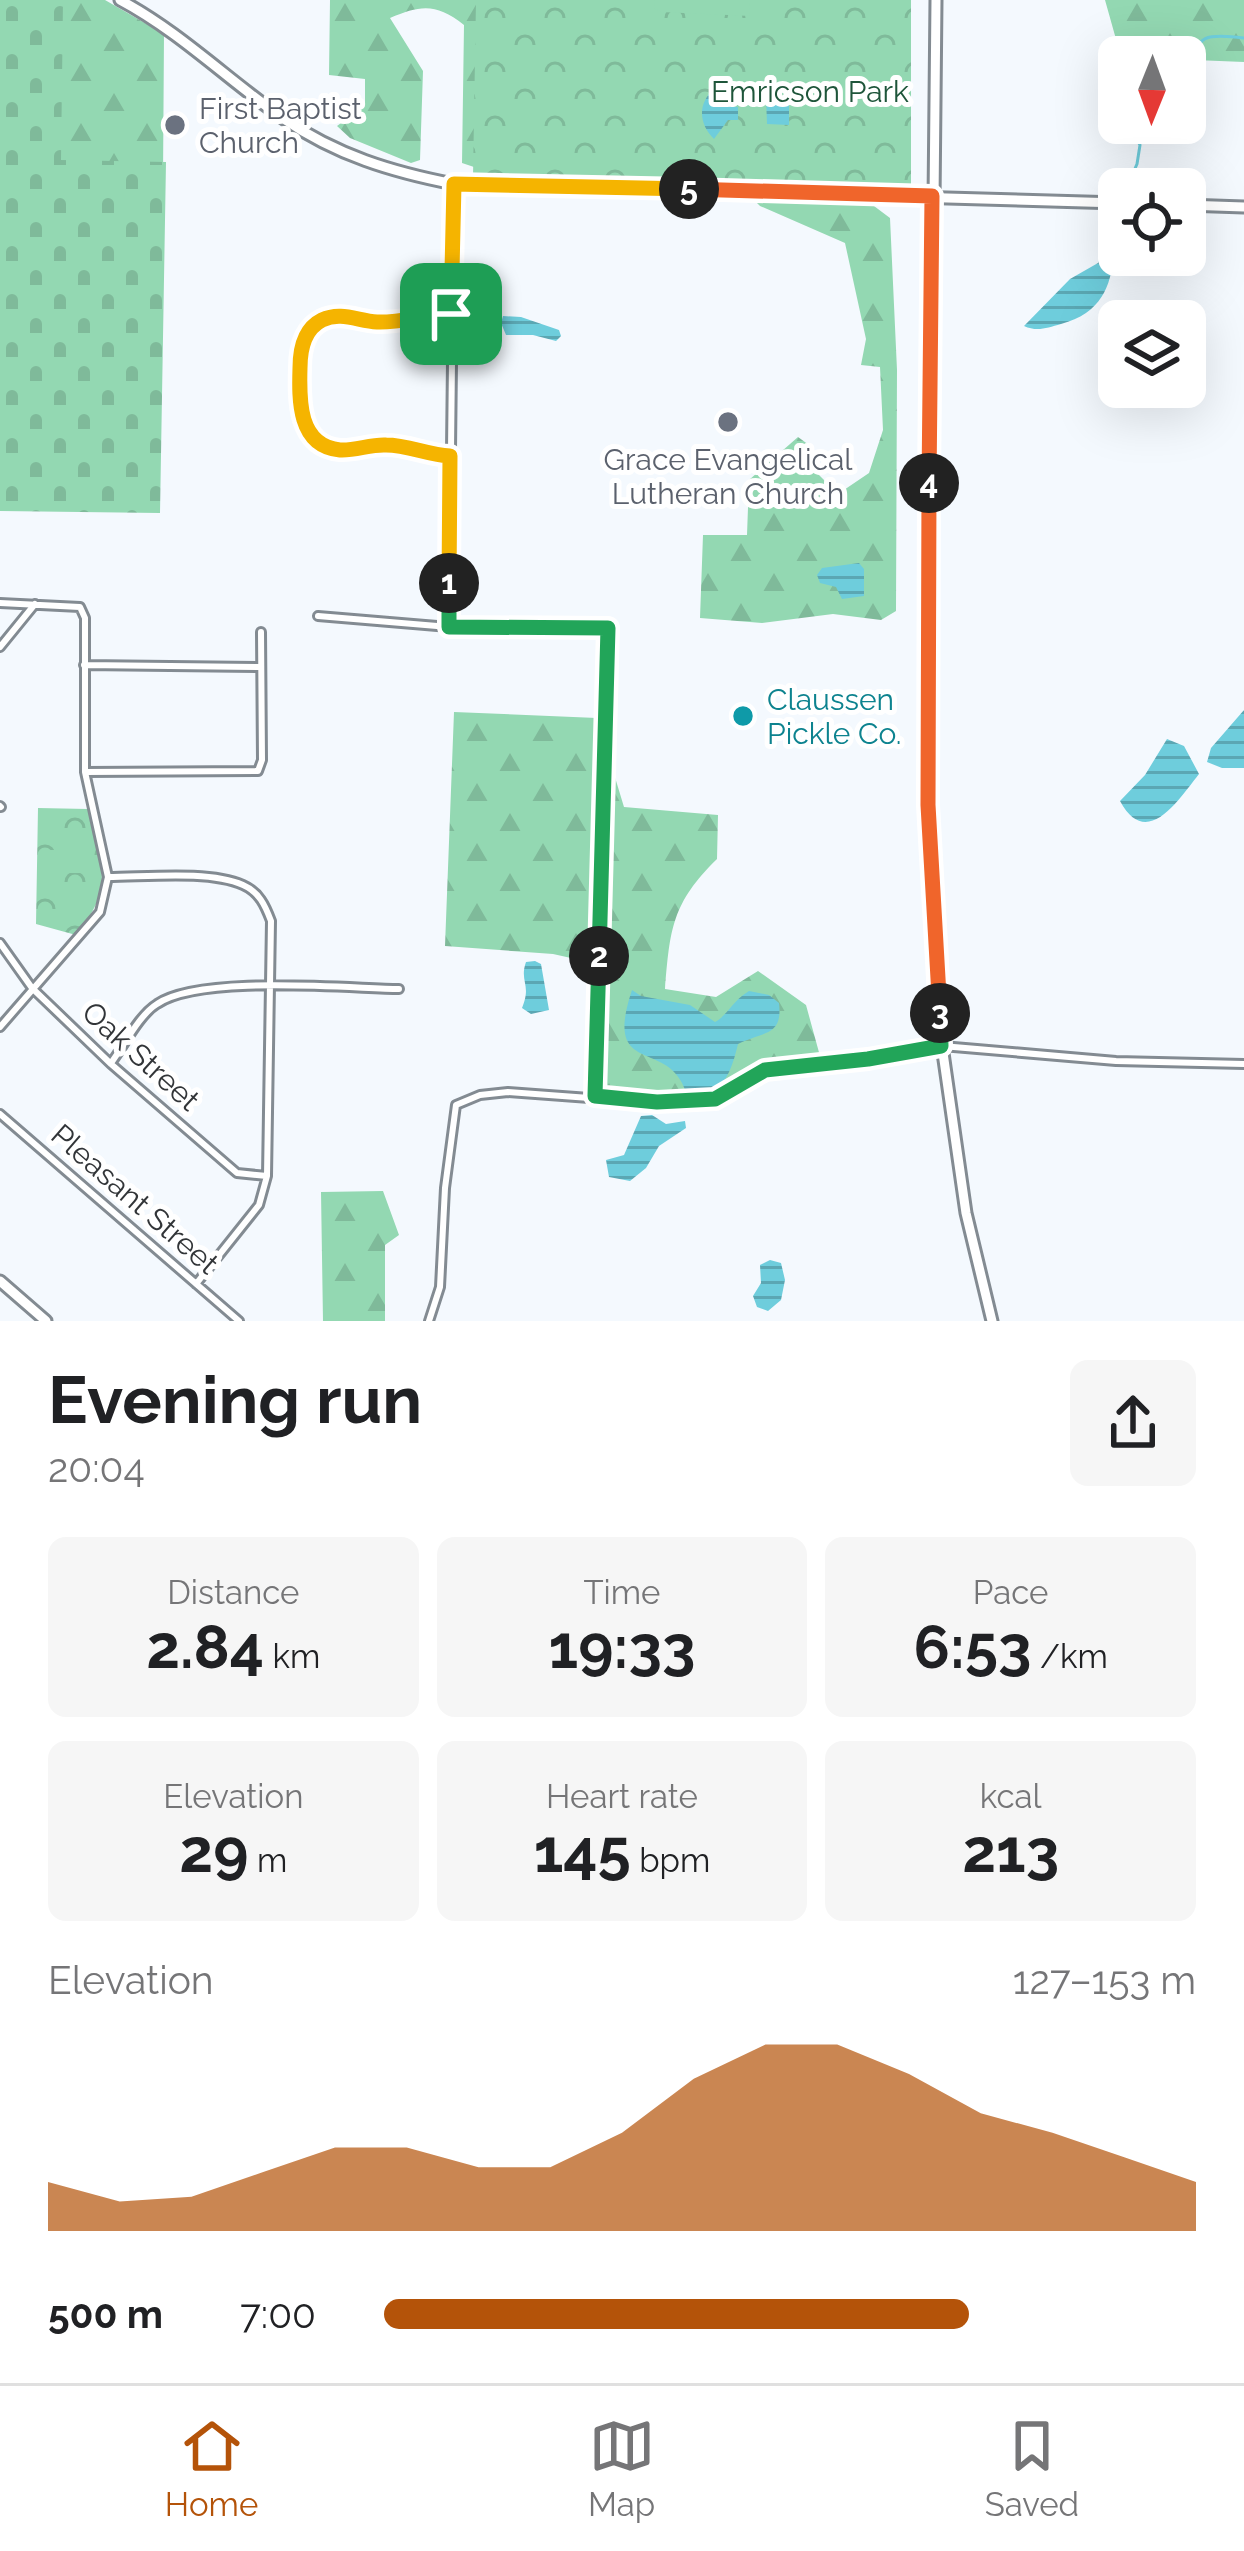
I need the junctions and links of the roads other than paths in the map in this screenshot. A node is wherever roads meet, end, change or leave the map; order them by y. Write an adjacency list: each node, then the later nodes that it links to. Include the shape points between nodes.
1 (120, 0): 3 (main road, via 318,140 391,172)
2 (936, 0): 4 (main road)
3 (454, 184): 4 (main road); 8 (street)
4 (932, 196): 5 (main road); 25 (main road, via 926,680)
5 (1098, 202)
6 (1206, 206): 7 (main road)
7 (1244, 207)
8 (451, 314): 9 (street); 9 (street, via 326,319 303,342 300,369 300,414 327,447 386,445)
9 (450, 456): 13 (street)
10 (0, 603): 11 (street)
11 (35, 604): 15 (street); 16 (street, via 80,607)
12 (318, 616): 13 (street)
13 (449, 627): 28 (street, via 608,628)
14 (261, 632): 17 (street)
15 (0, 647)
16 (84, 665): 17 (street); 18 (street)
17 (262, 667): 18 (street, via 258,771)
18 (85, 772): 19 (street)
19 (108, 877): 21 (street, via 100,912); 22 (street, via 245,886 272,921)
20 (0, 944): 21 (street, Oak Street)
21 (32, 988): 24 (street); 26 (street, Oak Street)
22 (271, 988): 23 (street); 26 (street, via 204,988 154,1004); 30 (street)
23 (399, 989)
24 (0, 1027)
25 (941, 1046): 27 (street); 28 (street, via 765,1070 715,1099); 36 (main road)
26 (111, 1064): 30 (street, Oak Street, via 238,1174)
27 (1244, 1064)
28 (595, 1096): 35 (street, via 508,1092 456,1105 440,1287)
29 (0, 1114): 32 (street, Pleasant Street)
30 (268, 1176): 32 (street, via 260,1205)
31 (0, 1281): 33 (main road)
32 (196, 1284): 34 (street, Pleasant Street)
33 (46, 1321)
34 (239, 1321)
35 (429, 1321)
36 (992, 1321)

